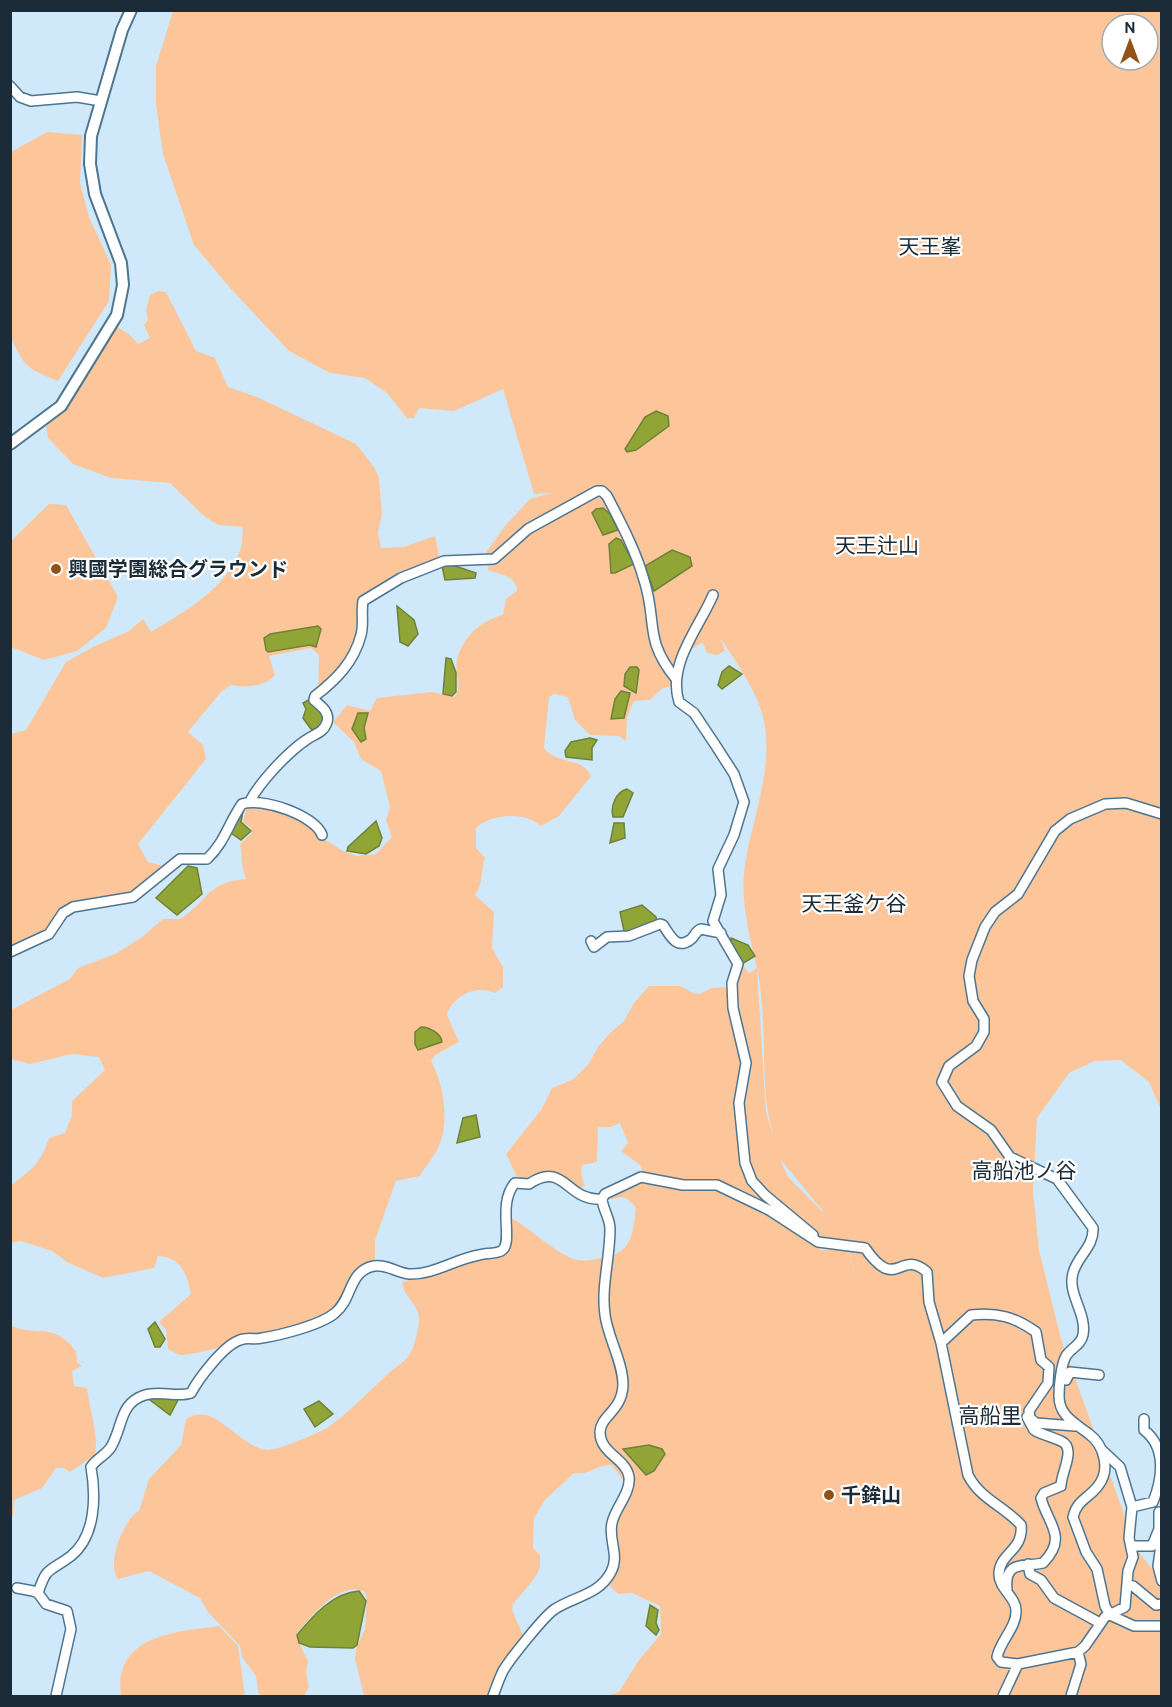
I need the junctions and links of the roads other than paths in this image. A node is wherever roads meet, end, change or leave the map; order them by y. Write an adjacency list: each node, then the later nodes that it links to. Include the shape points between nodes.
1 (131, 10): 4 (street)
2 (10, 86): 3 (street)
3 (20, 97): 4 (street); 5 (street)
4 (101, 101): 6 (street, via 90,164 95,194 121,263 122,300 117,315 61,406)
5 (10, 102)
6 (10, 444)
7 (713, 595): 8 (street, via 682,656)
8 (676, 679): 9 (street, via 656,651 649,598 638,563 607,496 597,491 528,529 494,559 444,561 401,578 363,602 362,635 354,654 340,676 315,696 328,721 267,776); 12 (street, via 679,702 694,713 716,746 734,774 744,802 718,870 722,887 713,921)
9 (250, 801): 11 (street, via 261,801 306,818); 14 (street, via 242,804 230,822 225,840 207,859 180,859 133,897 73,906 63,913 49,934)
10 (1161, 814): 19 (street, via 1126,803 1105,804 1070,819 1055,831 1018,894 995,912 985,927 969,976 973,1001 984,1019 984,1032 976,1047 949,1066 943,1076 945,1089 957,1106 990,1130 1010,1157 1058,1179 1093,1227 1091,1244 1072,1279 1083,1334 1065,1357)
11 (322, 835)
12 (721, 933): 13 (street, via 700,929 688,942 679,944 660,924 629,936 607,937 594,947); 16 (street, via 738,964 732,983 733,1008 746,1063 738,1103 745,1163 752,1181)
13 (591, 941)
14 (10, 952)
15 (602, 1199): 16 (street, via 641,1177 683,1185 717,1185 769,1210); 32 (street, via 584,1198 550,1175 539,1176 529,1184 515,1183 505,1203 508,1236 500,1252 418,1273 370,1268 357,1274 341,1307 330,1316 271,1336 232,1344 192,1393 155,1393 129,1404 109,1449 92,1467 95,1494 86,1537 72,1555 48,1570); 41 (street, via 610,1226 603,1289 605,1317 623,1385 617,1409 603,1421 601,1442 625,1467 629,1477 612,1523 615,1558 603,1583 557,1608 540,1623 504,1671)
16 (818, 1242): 17 (street, via 865,1248 875,1264 885,1270 919,1265 927,1272 929,1302)
17 (941, 1343): 20 (street, via 971,1315 1005,1315 1036,1332 1041,1360 1049,1368 1050,1376); 33 (street, via 968,1475 980,1493 1021,1525 1021,1540 999,1574)
18 (1099, 1375): 19 (street, via 1070,1372 1066,1380)
19 (1062, 1379): 22 (street, via 1060,1404 1067,1418)
20 (1029, 1412): 22 (street, via 1036,1423); 28 (street, via 1034,1430 1069,1448 1061,1486 1041,1498 1056,1529 1052,1549 1043,1563)
21 (1144, 1419): 24 (street, via 1144,1430 1155,1438 1160,1455 1160,1485 1154,1502)
22 (1078, 1426): 23 (street)
23 (1102, 1450): 24 (street, via 1120,1467); 35 (street, via 1102,1481 1078,1503 1073,1517 1097,1569)
24 (1132, 1507): 27 (street)
25 (1159, 1512): 27 (street, via 1159,1529 1152,1546)
26 (1161, 1537): 29 (street)
27 (1132, 1546): 30 (street)
28 (1028, 1564): 33 (street, via 1010,1571 1006,1578); 36 (street, via 1030,1574 1041,1580 1054,1598)
29 (1161, 1581)
30 (1127, 1585): 34 (street, via 1156,1605); 35 (street, via 1125,1607)
31 (17, 1588): 32 (street)
32 (38, 1593): 40 (street, via 46,1604 67,1611 71,1629)
33 (1007, 1594): 39 (street, via 1017,1607 1016,1616 998,1657 1001,1662)
34 (1161, 1604)
35 (1110, 1615): 36 (street); 37 (street, via 1134,1626)
36 (1100, 1623): 38 (street)
37 (1161, 1626)
38 (1078, 1652): 39 (street); 43 (street, via 1081,1664)
39 (1018, 1664): 42 (street)
40 (56, 1696)
41 (493, 1696)
42 (1003, 1696)
43 (1071, 1696)

